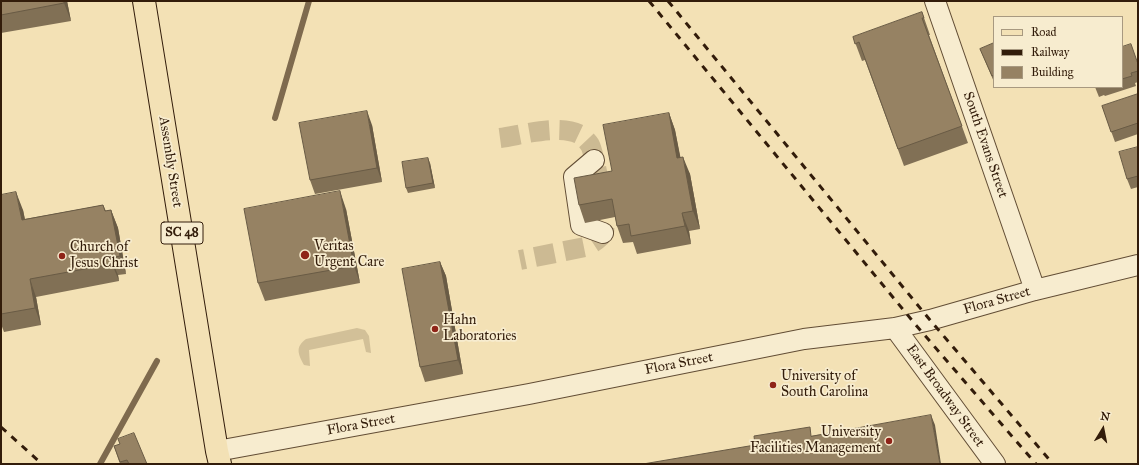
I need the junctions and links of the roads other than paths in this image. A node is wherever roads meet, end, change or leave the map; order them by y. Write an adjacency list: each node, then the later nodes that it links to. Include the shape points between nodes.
1 (144, 1): 8 (main road, Assembly Street / SC 48)
2 (935, 1): 6 (street, South Evans Street)
3 (594, 160): 4 (street, via 574,177 582,226)
4 (603, 233)
5 (1138, 265): 6 (street, Flora Street)
6 (1035, 290): 7 (street, Flora Street)
7 (895, 328): 8 (street, Flora Street, via 804,339); 9 (street, East Broadway Street)
8 (219, 457)
9 (995, 464)

